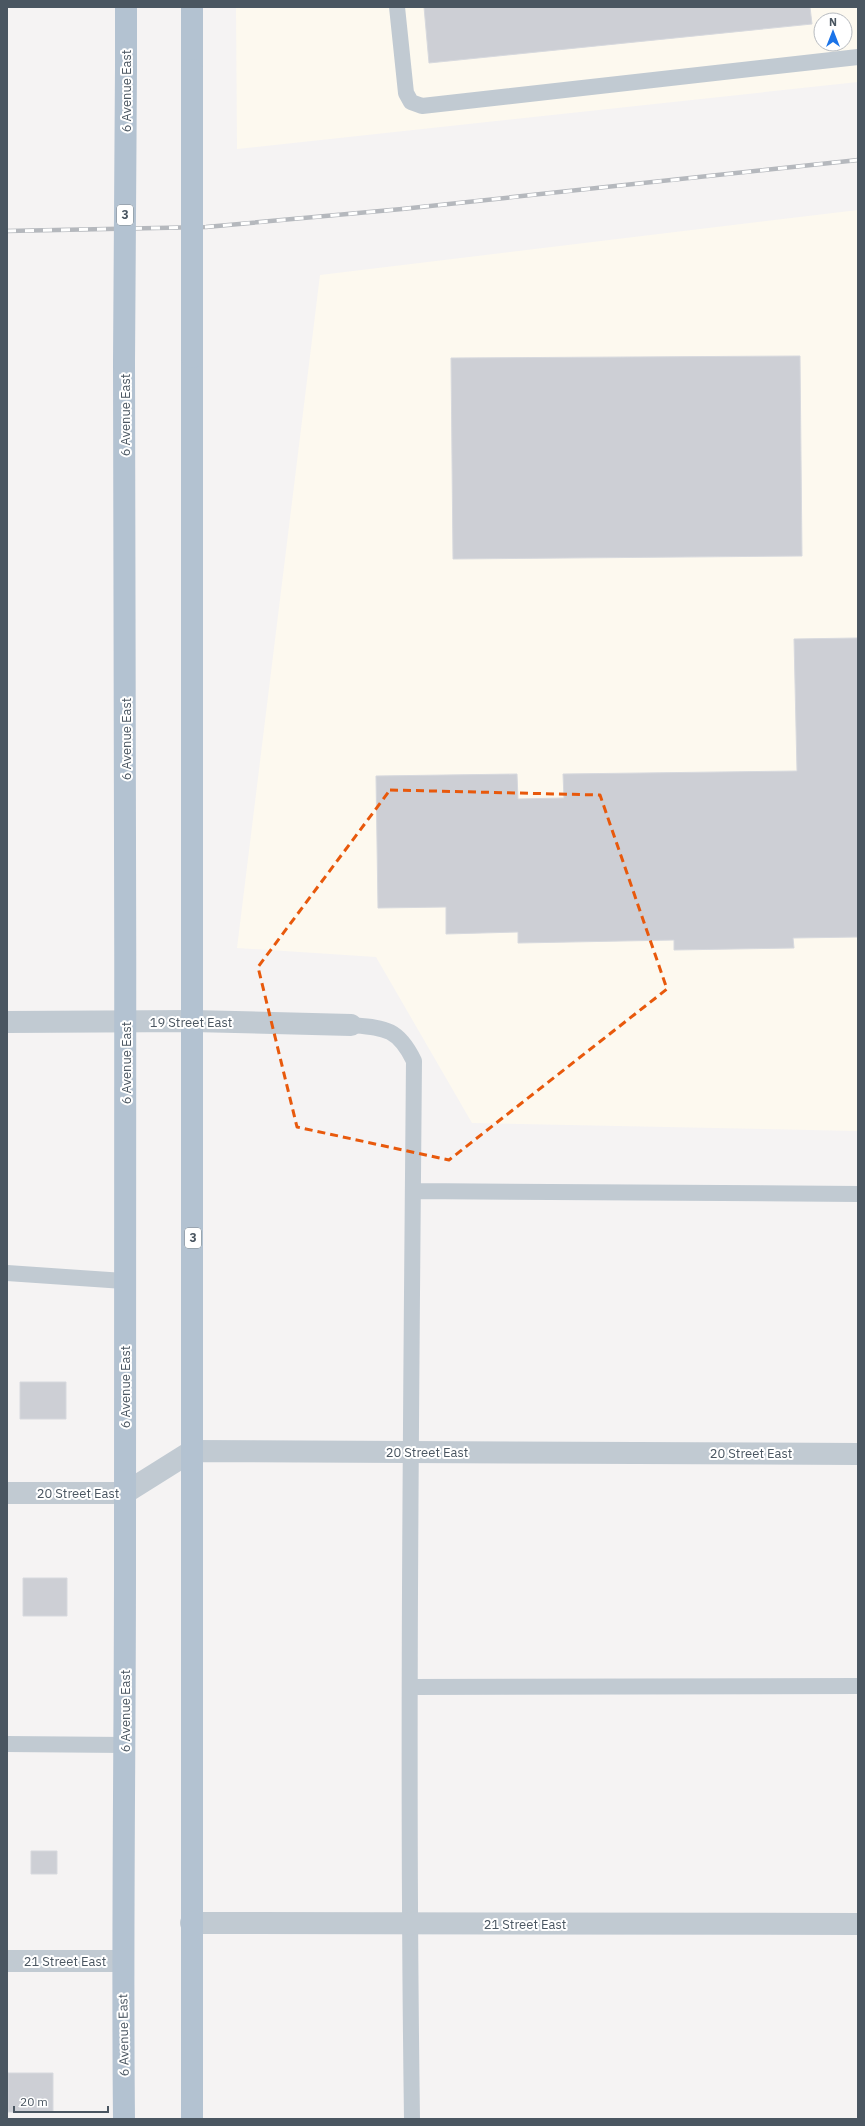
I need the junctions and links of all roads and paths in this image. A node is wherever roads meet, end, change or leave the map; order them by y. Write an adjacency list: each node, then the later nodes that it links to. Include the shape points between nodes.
1 (126, 7): 7 (main road, 6 Avenue East / 3, bridge, via 124,363)
2 (192, 7): 5 (main road, 3, bridge)
3 (397, 7): 4 (lane, via 406,93 411,102 422,106)
4 (858, 57)
5 (193, 1021): 7 (street, 19 Street East); 8 (street, 19 Street East); 13 (main road, 3)
6 (7, 1022): 7 (street, 19 Street East)
7 (127, 1022): 12 (main road, 6 Avenue East / 3)
8 (351, 1026): 9 (lane, via 390,1031 402,1040 414,1061)
9 (413, 1191): 10 (lane); 14 (lane)
10 (858, 1194)
11 (7, 1273): 12 (lane)
12 (124, 1281): 17 (main road, 6 Avenue East / 3)
13 (192, 1451): 14 (street, 20 Street East); 17 (street, 20 Street East); 22 (main road, 3)
14 (411, 1452): 15 (street, 20 Street East); 19 (lane)
15 (858, 1454)
16 (7, 1493): 17 (street, 20 Street East)
17 (125, 1493): 21 (main road, 6 Avenue East / 3)
18 (858, 1686): 19 (lane)
19 (411, 1687): 23 (lane)
20 (7, 1744): 21 (lane)
21 (125, 1745): 26 (main road, 6 Avenue East / 3)
22 (191, 1923): 23 (street, 21 Street East); 28 (main road, 3)
23 (409, 1924): 24 (street, 21 Street East); 29 (lane)
24 (858, 1924)
25 (7, 1961): 26 (street, 21 Street East)
26 (122, 1961): 27 (main road, 6 Avenue East / 3)
27 (124, 2119)
28 (192, 2119)
29 (412, 2119)

